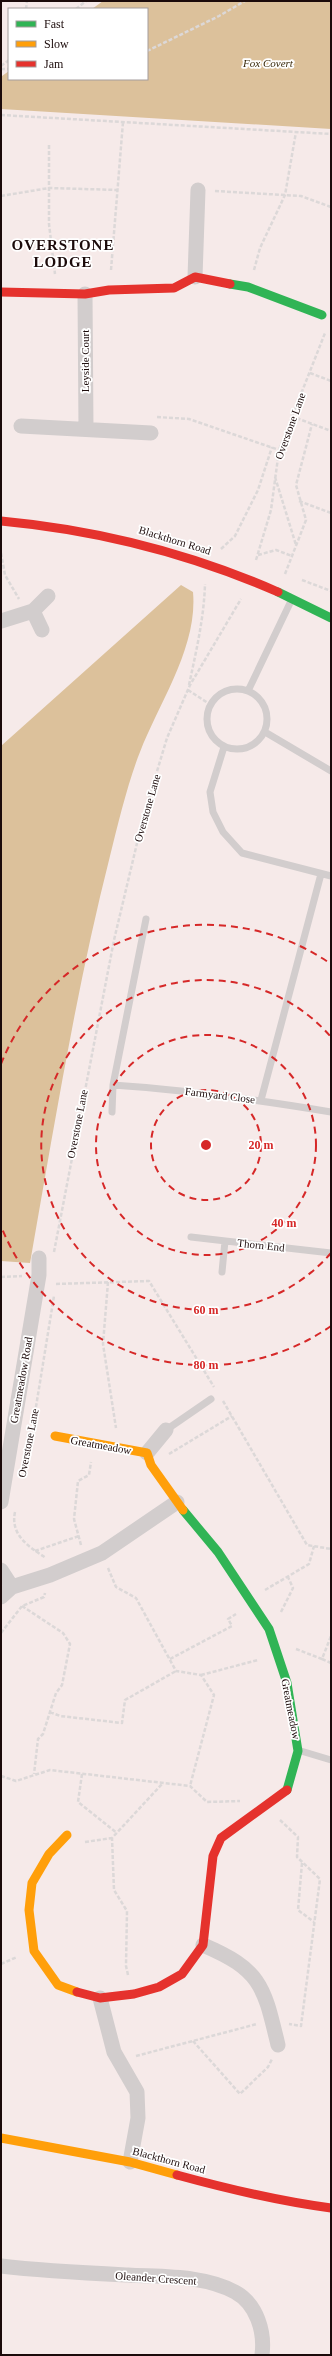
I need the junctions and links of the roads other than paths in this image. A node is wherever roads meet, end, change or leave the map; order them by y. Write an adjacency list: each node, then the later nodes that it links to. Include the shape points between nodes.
1 (198, 190): 2 (street)
2 (195, 277): 4 (street, via 174,288 109,290); 5 (street, via 248,288)
3 (1, 292): 4 (street)
4 (86, 294): 7 (street, Leyside Court)
5 (322, 315)
6 (21, 426): 7 (street)
7 (86, 429): 8 (street)
8 (151, 432)
9 (1, 521): 11 (street, Blackthorn Road, via 50,524 123,537 208,563)
10 (48, 596): 12 (street)
11 (293, 597): 13 (street, Blackthorn Road); 16 (lane)
12 (30, 612): 14 (street); 15 (street)
13 (331, 618)
14 (1, 621)
15 (42, 630)
16 (248, 691): 17 (lane, via 264,704 267,714); 18 (lane, via 234,689 224,692 211,705 207,722 210,732)
17 (265, 732): 18 (lane, via 251,747 240,750); 19 (lane)
18 (224, 747): 20 (lane, via 210,792 213,812 223,832 242,853)
19 (331, 771)
20 (321, 874): 21 (lane); 24 (lane, Farmyard Close)
21 (331, 876)
22 (146, 919): 23 (lane)
23 (113, 1085): 24 (lane, Farmyard Close, via 174,1089); 25 (lane)
24 (261, 1100): 26 (lane)
25 (112, 1112)
26 (331, 1112)
27 (191, 1237): 28 (lane, Thorn End)
28 (225, 1241): 29 (lane, Thorn End); 31 (lane)
29 (331, 1253)
30 (46, 1256): 33 (street, Greatmeadow Road, via 39,1275)
31 (222, 1272)
32 (211, 1399): 34 (lane)
33 (8, 1410): 37 (street, Greatmeadow Road)
34 (166, 1430): 36 (street, Greatmeadow)
35 (55, 1436): 36 (street, Greatmeadow, via 113,1446)
36 (149, 1459): 38 (street, Greatmeadow)
37 (1, 1502)
38 (177, 1502): 40 (street, via 102,1553 50,1575); 42 (street, Greatmeadow, via 218,1552 269,1628 287,1683)
39 (1, 1570): 40 (street)
40 (12, 1586): 41 (street)
41 (1, 1597)
42 (298, 1751): 43 (lane); 45 (street, Greatmeadow, via 287,1791 221,1838 213,1856)
43 (331, 1760)
44 (68, 1835): 46 (street, via 49,1854 32,1883 29,1910 34,1951 58,1985)
45 (204, 1946): 46 (street, via 182,1974 159,1987 134,1994); 47 (street, via 228,1956 250,1972 263,1990)
46 (100, 1998): 49 (street, via 114,2052 138,2092 138,2118)
47 (278, 2045)
48 (1, 2138): 49 (street, Blackthorn Road)
49 (130, 2162): 50 (street, Blackthorn Road, via 230,2190)
50 (331, 2208)
51 (1, 2266): 52 (street, Oleander Crescent, via 178,2278 214,2283 237,2293 256,2312 264,2342)
52 (262, 2355)

